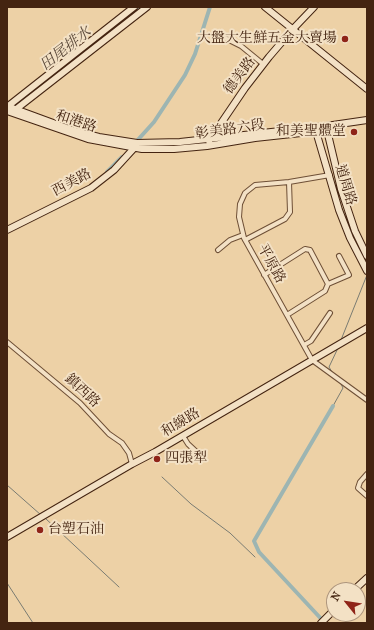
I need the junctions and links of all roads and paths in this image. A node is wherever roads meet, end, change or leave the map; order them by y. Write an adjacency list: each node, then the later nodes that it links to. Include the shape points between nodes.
1 (134, 7): 9 (street)
2 (147, 7): 9 (street)
3 (265, 7): 5 (street)
4 (314, 7): 5 (street, 德美路)
5 (293, 29): 7 (street, 德美路); 8 (street)
6 (225, 38): 7 (street, via 241,46)
7 (263, 64): 13 (street, 德美路)
8 (367, 89)
9 (10, 110): 14 (street, 和港路, via 75,131)
10 (367, 120): 11 (street, 彰美路六段)
11 (326, 126): 12 (street, 彰美路六段); 24 (street, 道周路, via 341,189 355,231)
12 (316, 129): 13 (street, 彰美路六段); 16 (street, 彰美路六段); 17 (street, 道周路)
13 (210, 139): 15 (street, 彰美路六段); 16 (street, 德美路)
14 (134, 144): 15 (street, 彰美路六段, via 142,149); 19 (street, 西美路, via 114,170 91,188)
15 (174, 145): 16 (street, 彰美路六段)
16 (207, 146)
17 (330, 175): 18 (street, 平原路); 25 (street, 道周路, via 339,210)
18 (289, 182): 20 (street, 平原路, via 255,186 245,193 240,204); 21 (street, via 290,212 285,219)
19 (7, 230)
20 (243, 235): 21 (street, 平原路); 22 (street, via 230,240)
21 (245, 240): 26 (street, 平原路)
22 (218, 250)
23 (339, 256): 27 (street, via 349,275)
24 (367, 256)
25 (367, 271)
26 (264, 275): 27 (street, via 305,249 310,250); 29 (street, 平原路)
27 (328, 284): 29 (street, via 325,291)
28 (330, 313): 32 (street, via 311,341)
29 (287, 315): 32 (street, 平原路)
30 (367, 328): 33 (street, 和線路)
31 (7, 342): 37 (street, 鎮西路, via 80,403 109,434 122,443 129,453)
32 (304, 345): 33 (street, 平原路)
33 (312, 360): 34 (street, 平原路); 35 (street, 和線路)
34 (367, 400)
35 (183, 436): 36 (street); 37 (street, 和線路)
36 (203, 458)
37 (132, 464): 40 (street, 和線路)
38 (367, 474): 39 (street, via 358,488)
39 (367, 496)
40 (7, 537)

